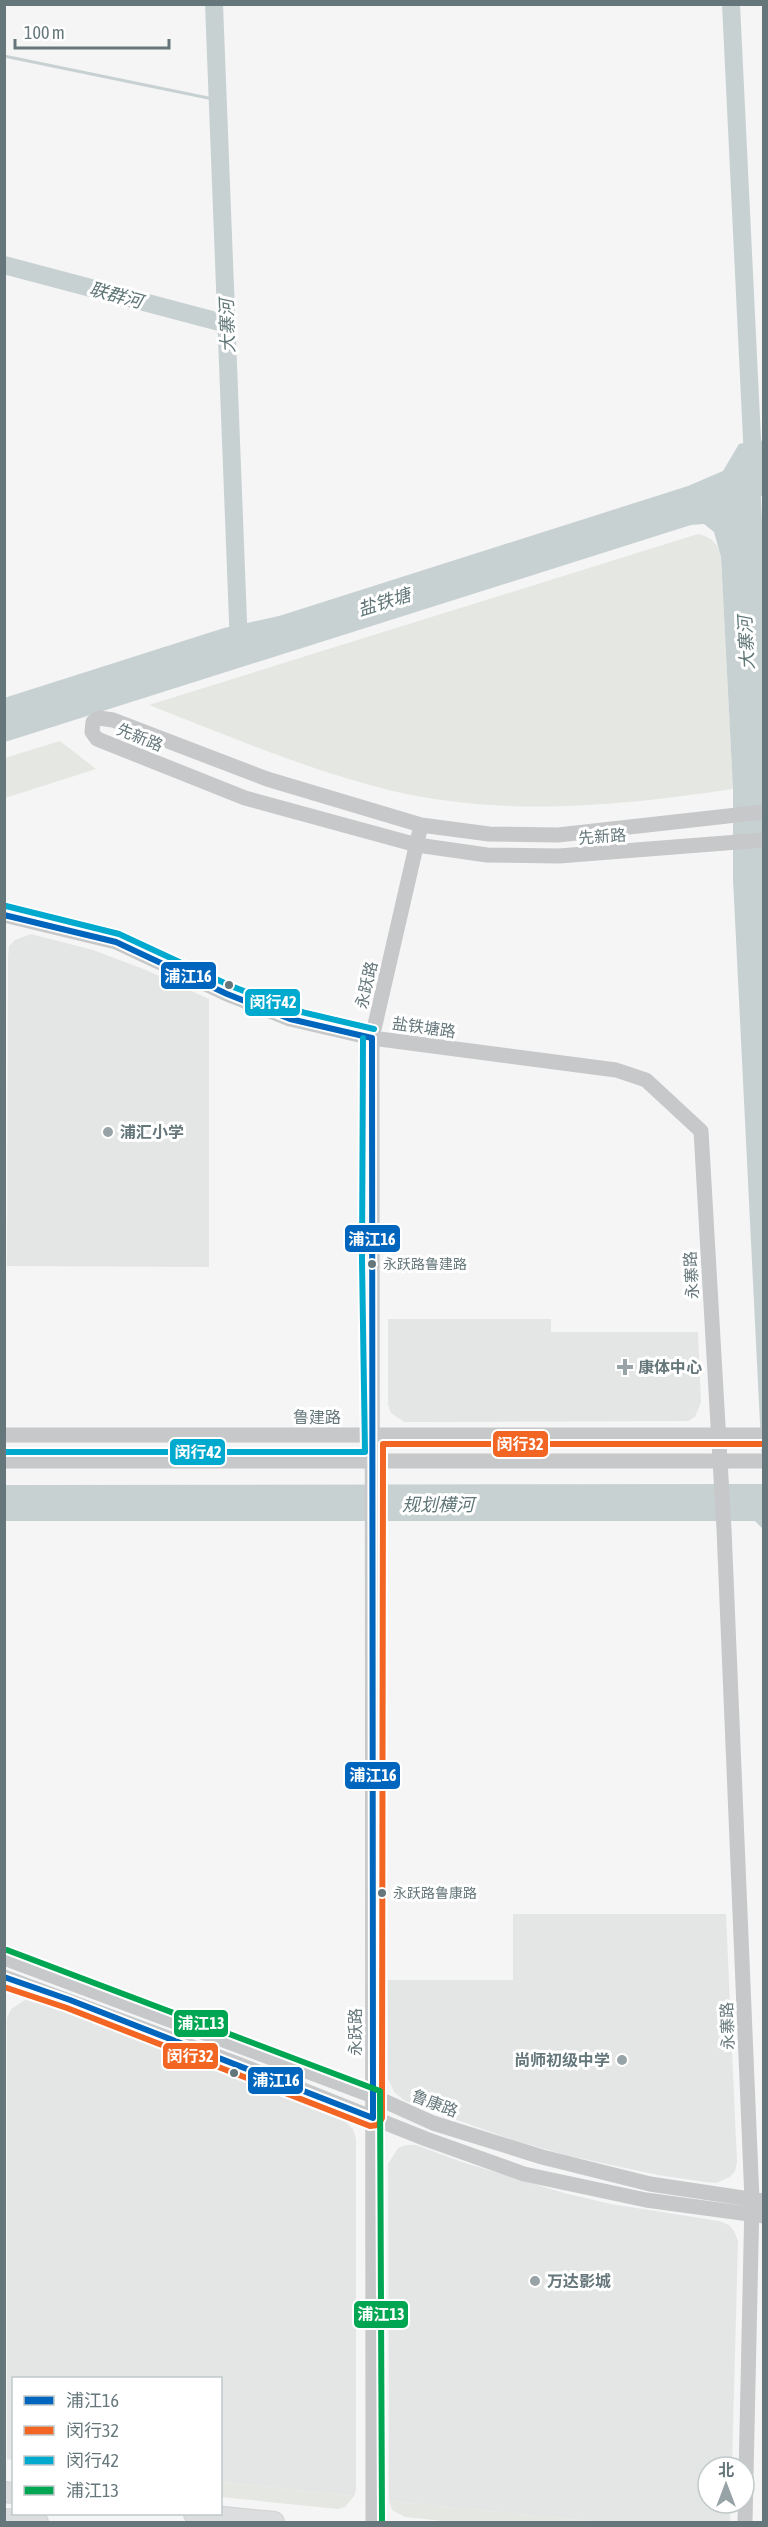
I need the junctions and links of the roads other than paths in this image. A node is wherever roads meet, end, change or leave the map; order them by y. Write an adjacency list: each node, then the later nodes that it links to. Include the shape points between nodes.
1 (764, 812): 2 (street, 先新路, via 558,835 489,834)
2 (421, 825): 4 (street, 永跃路); 4 (street, 先新路, via 267,779 113,720 99,718 93,722 92,732 97,739 245,798)
3 (764, 840): 4 (street, 先新路, via 558,856 487,855)
4 (417, 845): 6 (street, 永跃路)
5 (4, 915): 6 (street, 盐铁塘路, via 116,942 290,1019)
6 (372, 1038): 7 (street, 盐铁塘路, via 616,1070 646,1080); 9 (street, 永跃路)
7 (670, 1100): 10 (street, 永寨路, via 701,1131)
8 (4, 1435): 9 (street, 鲁建路)
9 (374, 1435): 10 (street, 鲁建路); 13 (street, 永跃路)
10 (719, 1435): 11 (street, 鲁建路); 14 (street, 永寨路)
11 (764, 1435)
12 (4, 1461): 13 (street)
13 (374, 1461): 14 (street); 18 (street, 永跃路)
14 (720, 1461): 15 (street); 20 (street, 永寨路)
15 (764, 1461)
16 (4, 1958): 18 (street, 鲁康路)
17 (4, 1977): 19 (street)
18 (373, 2096): 19 (street, 永跃路); 20 (street, 鲁康路, via 433,2124 542,2157)
19 (373, 2118): 20 (street, via 524,2174 646,2200); 25 (street, 永跃路)
20 (758, 2208): 26 (street, 永寨路)
21 (203, 2515): 24 (main road)
22 (4, 2519): 23 (main road)
23 (38, 2523)
24 (274, 2523)
25 (372, 2523)
26 (745, 2523)

